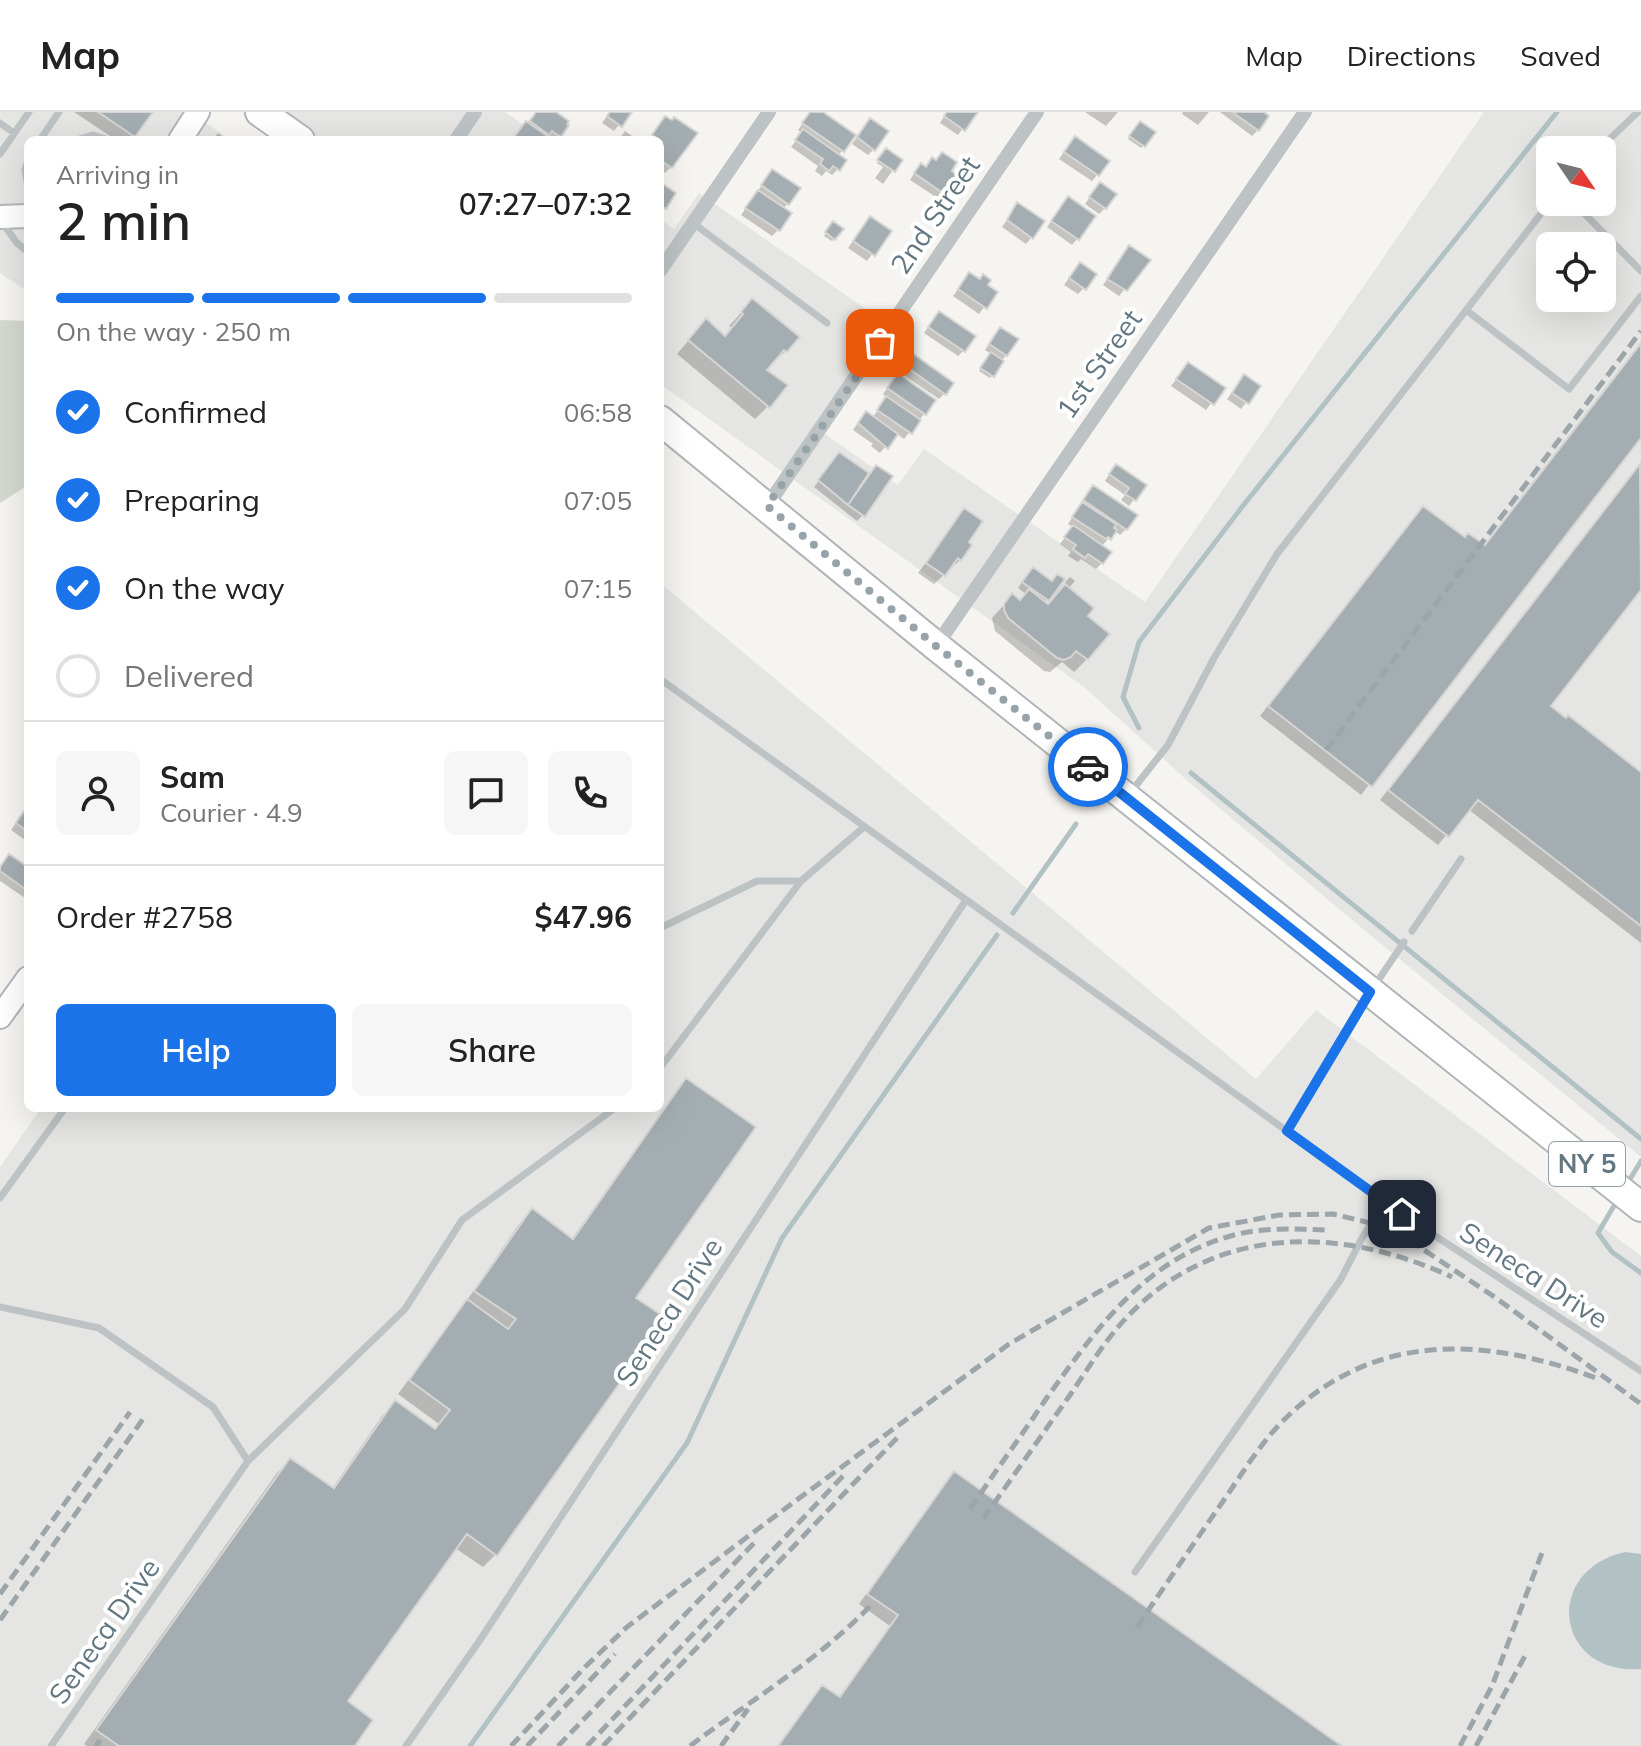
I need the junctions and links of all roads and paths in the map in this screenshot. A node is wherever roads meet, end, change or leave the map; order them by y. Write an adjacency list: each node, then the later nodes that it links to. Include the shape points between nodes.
1 (29, 112): 11 (lane)
2 (59, 112): 12 (lane)
3 (198, 112): 13 (street)
4 (260, 112): 14 (highway)
5 (475, 112): 15 (street)
6 (769, 112): 22 (street)
7 (1037, 112): 30 (street, 2nd Street)
8 (1305, 112): 31 (street, 1st Street)
9 (1638, 112): 16 (lane)
10 (0, 123): 11 (lane)
11 (14, 133): 17 (lane)
12 (43, 136)
13 (183, 136)
14 (294, 136)
15 (459, 136)
16 (1613, 136)
17 (0, 154)
18 (24, 216): 21 (street)
19 (1539, 216): 27 (lane)
20 (1587, 216): 25 (lane)
21 (0, 218): 23 (lane)
22 (693, 223): 24 (street); 28 (lane)
23 (24, 249)
24 (664, 265)
25 (1641, 271)
26 (1641, 296): 27 (lane, via 1569,389)
27 (1466, 310): 33 (lane, via 1277,554 1168,745)
28 (827, 323)
29 (664, 423): 30 (highway, NY 5)
30 (767, 506): 31 (highway, NY 5)
31 (936, 646): 33 (highway, NY 5)
32 (664, 682): 34 (lane, Seneca Drive)
33 (1126, 798): 42 (highway, NY 5)
34 (864, 827): 36 (lane); 37 (lane, Seneca Drive)
35 (1461, 859): 39 (lane)
36 (801, 881): 38 (lane, via 757,881); 44 (lane)
37 (966, 900): 47 (lane, Seneca Drive); 56 (lane, Seneca Drive)
38 (664, 926)
39 (1412, 931)
40 (1404, 942): 42 (lane)
41 (24, 984): 43 (street)
42 (1370, 992): 47 (lane); 50 (highway, NY 5)
43 (0, 1017)
44 (664, 1063)
45 (62, 1112): 48 (lane)
46 (610, 1112): 53 (lane, Seneca Drive, via 462,1220 405,1309)
47 (1287, 1131): 49 (lane, Seneca Drive)
48 (0, 1198)
49 (1385, 1203): 52 (lane, Seneca Drive); 54 (lane, via 1341,1279)
50 (1641, 1207)
51 (0, 1307): 53 (lane, via 99,1328 213,1407)
52 (1641, 1371)
53 (248, 1461): 55 (lane, Seneca Drive)
54 (1135, 1572)
55 (51, 1746)
56 (406, 1746)

